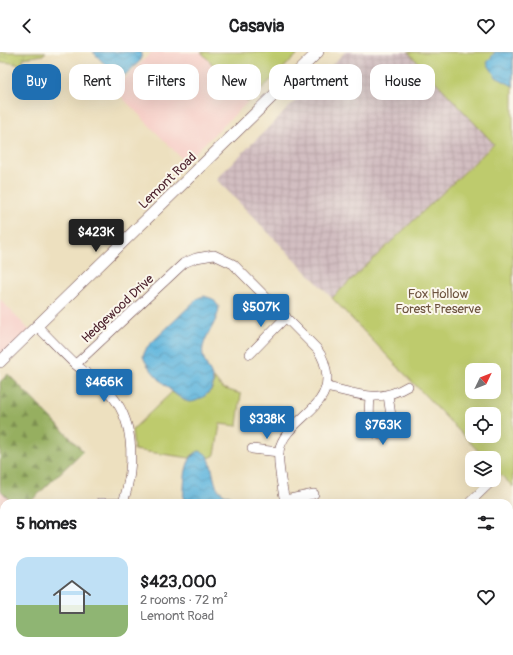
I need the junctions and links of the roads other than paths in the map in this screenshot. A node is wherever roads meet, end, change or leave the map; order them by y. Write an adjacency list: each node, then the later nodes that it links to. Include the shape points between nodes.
1 (318, 52): 3 (main road, Lemont Road)
2 (286, 317): 4 (street); 6 (street, Hedgewood Drive, via 238,267 214,255 196,258 176,270); 8 (street, Hedgewood Drive, via 317,349 324,360)
3 (37, 326): 5 (main road, Lemont Road); 6 (street)
4 (250, 354)
5 (0, 362)
6 (76, 364): 15 (street, via 112,396 126,419 131,451)
7 (408, 386): 9 (street, via 396,394)
8 (327, 387): 10 (street); 12 (street, via 319,402 287,436)
9 (388, 395): 10 (street); 10 (street, via 392,427 383,436 378,435 371,427)
10 (370, 397)
11 (252, 449): 12 (street)
12 (279, 452): 16 (street)
13 (486, 487): 18 (street)
14 (314, 494): 17 (street)
15 (124, 499)
16 (285, 499)
17 (293, 499)
18 (473, 499)

